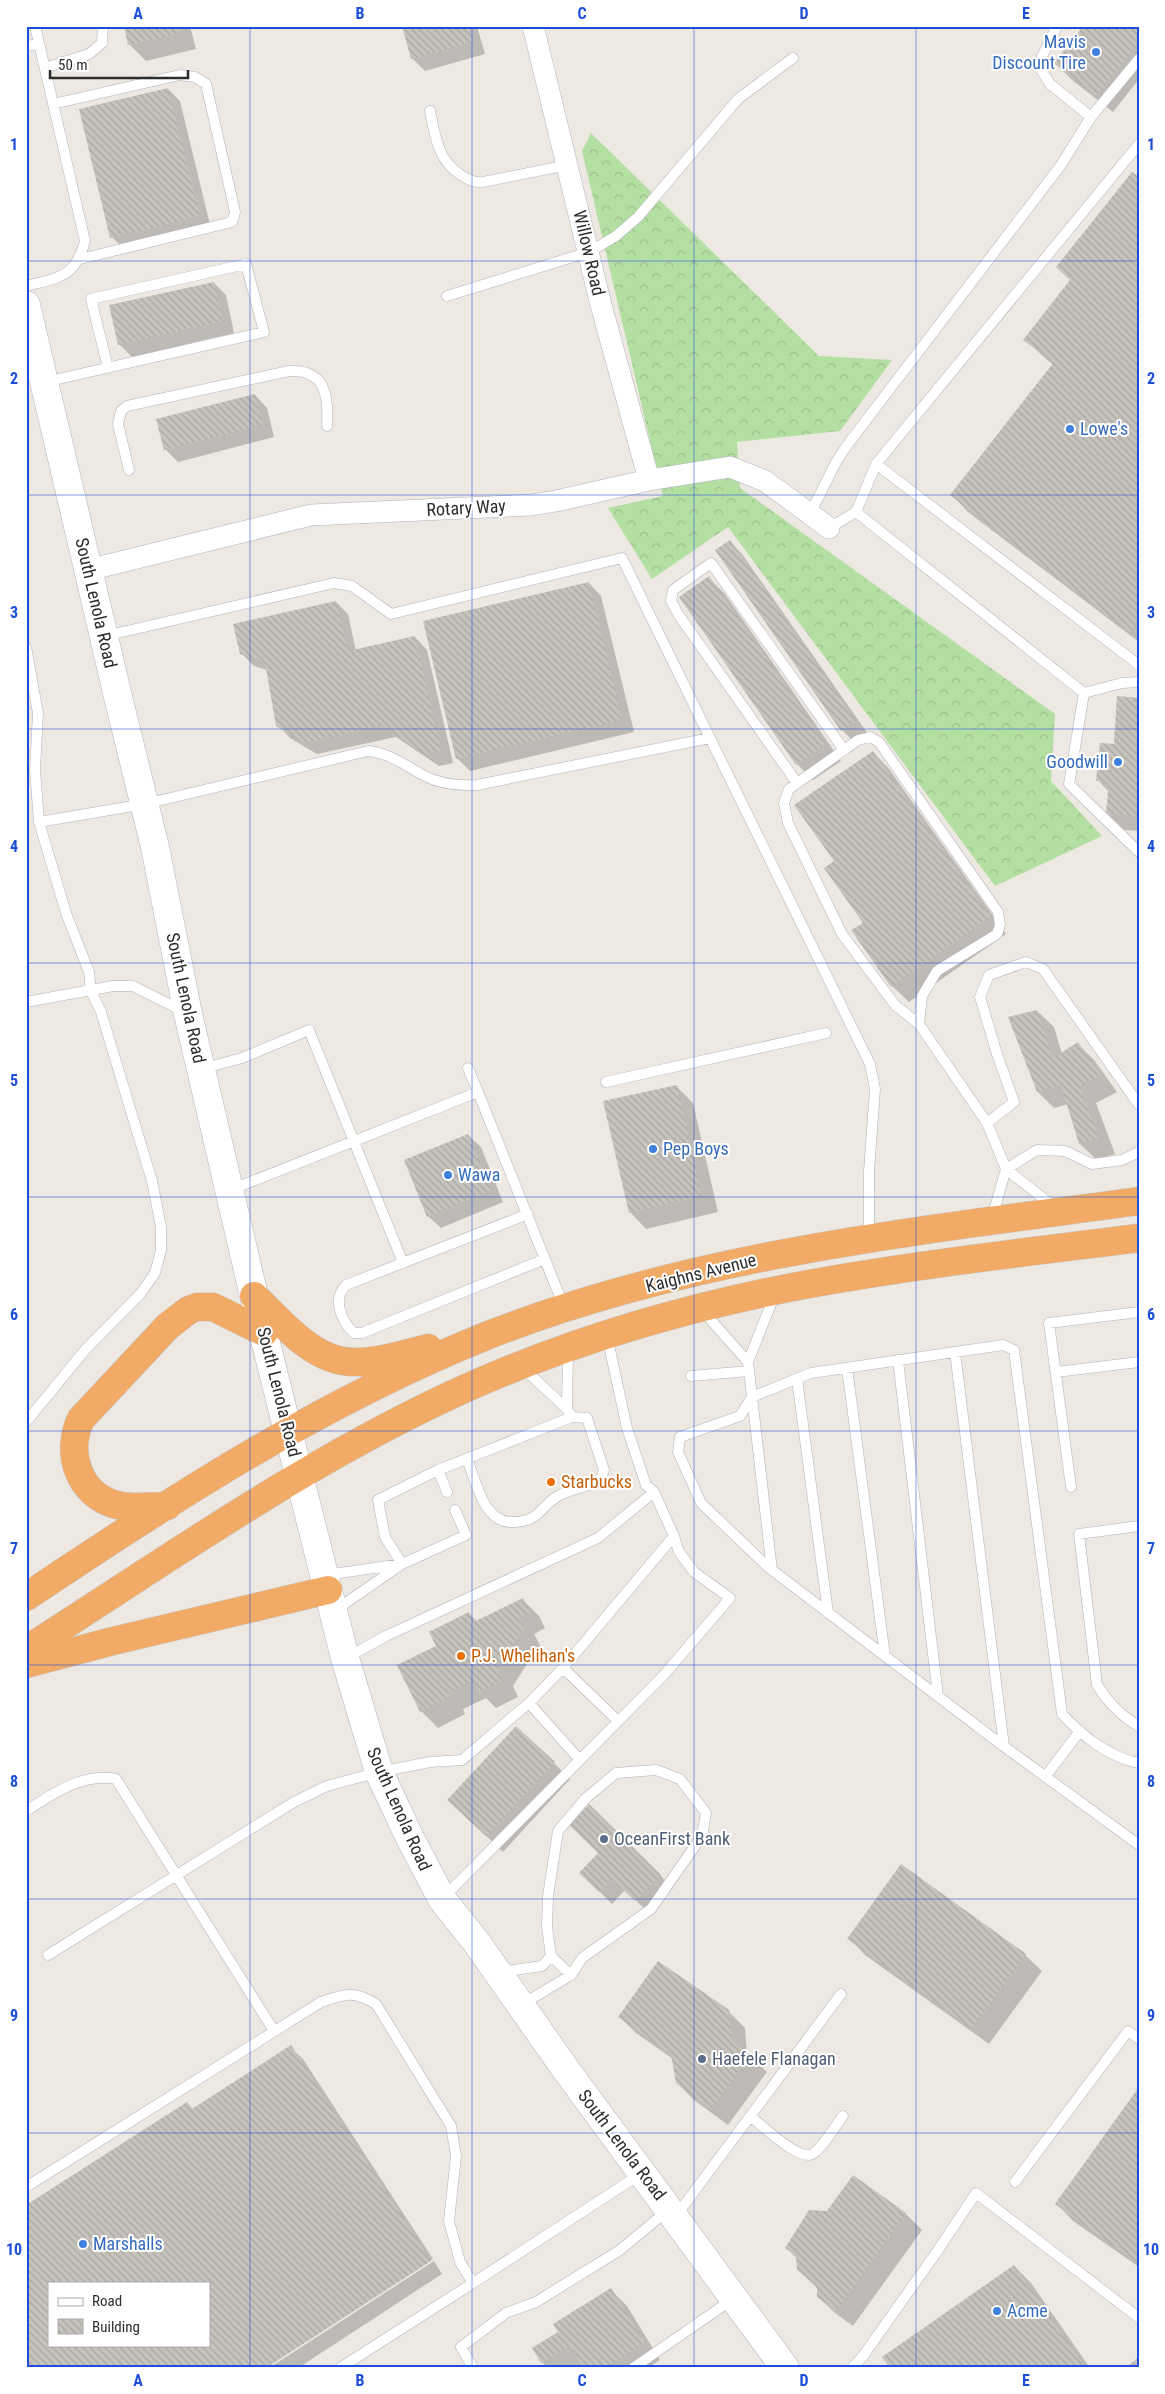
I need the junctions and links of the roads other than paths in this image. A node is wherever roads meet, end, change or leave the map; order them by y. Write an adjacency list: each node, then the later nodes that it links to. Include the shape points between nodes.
1 (35, 26): 5 (lane)
2 (103, 26): 9 (lane, via 102,43 90,54)
3 (533, 26): 14 (street, Willow Road)
4 (1057, 26): 12 (lane, via 1038,65 1050,84)
5 (39, 44): 6 (lane); 9 (lane)
6 (26, 46)
7 (792, 58): 15 (lane, via 738,99 638,217 616,236)
8 (1139, 59): 12 (lane)
9 (45, 68): 10 (lane)
10 (53, 104): 16 (lane, via 85,240); 16 (lane, via 180,75 196,78 206,84 235,212 232,222)
11 (430, 111): 14 (lane, via 444,160 472,182)
12 (1092, 117): 27 (lane, via 1061,165 848,444)
13 (1139, 144): 23 (lane)
14 (568, 165): 15 (street, Willow Road)
15 (589, 252): 18 (lane); 25 (street, Willow Road)
16 (80, 259): 17 (lane, via 63,277)
17 (26, 286)
18 (448, 296)
19 (26, 305): 21 (street, South Lenola Road)
20 (108, 368): 20 (lane, via 264,332 246,264 91,299); 21 (lane)
21 (44, 382): 29 (street, South Lenola Road)
22 (327, 426): 24 (lane, via 328,412 321,382 314,374 302,370 127,406 121,411 118,424)
23 (876, 464): 26 (lane); 32 (lane)
24 (129, 470)
25 (649, 480): 27 (street, Rotary Way, via 730,467 765,481); 29 (street, Rotary Way, via 531,505 311,515)
26 (856, 512): 28 (lane); 34 (lane)
27 (810, 514): 28 (street, Rotary Way)
28 (829, 528)
29 (88, 570): 30 (street, South Lenola Road)
30 (104, 636): 35 (lane, via 334,583 352,586 391,614 622,558); 38 (street, South Lenola Road)
31 (26, 647): 39 (lane, via 38,713 35,770)
32 (1139, 665)
33 (1139, 682): 34 (lane)
34 (1084, 693): 40 (lane, via 1070,784)
35 (710, 738): 38 (lane, via 462,786 424,776 384,754 368,751); 60 (lane, via 870,1064 875,1089 869,1171)
36 (844, 750): 37 (lane); 37 (lane, via 711,563 688,579 673,590 671,601); 44 (lane, via 858,740 870,737 879,742 998,912 1000,925 997,934 937,971 922,996)
37 (797, 784): 44 (lane, via 789,789 784,803 788,823 842,934 895,1005)
38 (145, 804): 39 (lane); 43 (street, South Lenola Road)
39 (39, 822): 41 (lane, via 66,913 89,972)
40 (1139, 852)
41 (91, 991): 42 (lane); 43 (lane, via 133,986); 84 (lane, via 102,1012 152,1181 161,1228 161,1250 155,1273 141,1293 85,1350)
42 (26, 1002)
43 (188, 1014): 47 (street, South Lenola Road)
44 (919, 1024): 51 (lane)
45 (826, 1034): 48 (lane)
46 (468, 1068): 49 (lane)
47 (201, 1070): 52 (lane, via 231,1062 308,1030); 55 (street, South Lenola Road)
48 (606, 1082)
49 (478, 1092): 52 (lane); 58 (lane)
50 (1139, 1105): 51 (lane, via 1043,969 1026,962 990,975 980,997 1014,1102)
51 (987, 1123): 54 (lane)
52 (354, 1142): 55 (lane); 63 (lane)
53 (1139, 1152): 54 (lane, via 1122,1160 1092,1164 1065,1151 1037,1150)
54 (1006, 1168): 57 (lane); 59 (lane)
55 (229, 1190): 65 (street, South Lenola Road)
56 (1139, 1201): 57 (highway, Kaighns Avenue)
57 (1061, 1212): 59 (highway, Kaighns Avenue)
58 (528, 1214): 62 (lane); 63 (lane)
59 (991, 1221): 60 (highway, Kaighns Avenue)
60 (870, 1238): 67 (highway, Kaighns Avenue, via 729,1265)
61 (1139, 1238): 64 (highway, Kaighns Avenue, via 892,1270)
62 (546, 1259): 63 (lane, via 362,1333 354,1333 346,1326 338,1303 341,1290 346,1285); 67 (lane)
63 (403, 1263)
64 (776, 1291): 66 (highway, Kaighns Avenue); 77 (lane)
65 (254, 1296): 69 (street, South Lenola Road); 71 (highway, via 314,1350 341,1361 371,1361)
66 (700, 1308): 70 (highway, Kaighns Avenue); 77 (lane)
67 (565, 1309): 71 (highway, Kaighns Avenue)
68 (1139, 1312): 79 (lane, via 1049,1323)
69 (264, 1332): 85 (street, South Lenola Road); 92 (highway, via 213,1307 189,1310 168,1326 81,1419 75,1435 74,1459 80,1476 91,1491 118,1506)
70 (607, 1335): 72 (highway, Kaighns Avenue); 91 (lane, via 627,1428 646,1485)
71 (488, 1336): 85 (highway, Kaighns Avenue, via 363,1392)
72 (568, 1349): 76 (highway, Kaighns Avenue); 83 (lane)
73 (954, 1352): 74 (lane); 110 (lane, via 1003,1345 1014,1350 1062,1714); 111 (lane)
74 (898, 1360): 78 (lane); 106 (lane)
75 (1139, 1362): 79 (lane)
76 (521, 1366): 83 (lane); 88 (highway, Kaighns Avenue, via 390,1424)
77 (749, 1366): 80 (lane); 82 (lane)
78 (847, 1368): 81 (lane, via 811,1373); 102 (lane)
79 (1056, 1372): 89 (lane)
80 (691, 1376)
81 (797, 1379): 82 (lane); 100 (lane)
82 (752, 1397): 97 (lane); 97 (lane, via 740,1416 680,1437 678,1452 701,1503)
83 (569, 1413): 86 (lane); 86 (lane, via 588,1418 604,1470 601,1480 556,1497 534,1517 522,1522 496,1519 486,1507)
84 (26, 1422)
85 (289, 1432): 88 (street, South Lenola Road); 92 (highway, Kaighns Avenue)
86 (467, 1459): 87 (lane)
87 (438, 1470): 90 (lane); 96 (lane, via 378,1500 385,1537)
88 (300, 1475): 98 (street, South Lenola Road); 101 (highway, Kaighns Avenue)
89 (1071, 1487)
90 (447, 1492)
91 (654, 1492): 95 (lane); 103 (lane, via 598,1538)
92 (168, 1506): 99 (highway, Kaighns Avenue)
93 (455, 1510): 96 (lane, via 466,1535)
94 (1139, 1526): 109 (lane, via 1079,1534 1097,1685 1106,1700 1126,1720)
95 (674, 1536): 105 (lane); 108 (lane, via 679,1552 694,1572 730,1598 663,1676)
96 (402, 1564): 98 (lane); 98 (lane)
97 (772, 1570): 100 (lane)
98 (329, 1592): 103 (street, South Lenola Road); 104 (highway)
99 (26, 1597)
100 (828, 1613): 102 (lane)
101 (26, 1650)
102 (884, 1656): 106 (lane)
103 (345, 1658): 114 (street, South Lenola Road)
104 (26, 1664)
105 (563, 1668): 107 (lane); 108 (lane)
106 (938, 1696): 111 (lane)
107 (529, 1703): 112 (lane); 114 (lane, via 462,1760 430,1762)
108 (618, 1721): 112 (lane)
109 (1139, 1726)
110 (1080, 1731): 113 (lane, via 1122,1760); 115 (lane)
111 (1004, 1746): 115 (lane)
112 (579, 1759): 119 (lane)
113 (1139, 1763)
114 (379, 1772): 118 (lane, via 327,1786 294,1802); 119 (street, South Lenola Road)
115 (1045, 1777): 117 (lane)
116 (26, 1810): 118 (lane, via 89,1778 116,1780)
117 (1139, 1845)
118 (177, 1877): 120 (lane); 126 (lane)
119 (442, 1899): 122 (street, South Lenola Road)
120 (48, 1955)
121 (551, 1956): 122 (lane, via 542,1966); 123 (lane); 123 (lane, via 547,1927 548,1896 558,1831 585,1799 616,1772 656,1770 680,1779 706,1813 702,1836 651,1909 582,1958)
122 (497, 1972): 125 (street, South Lenola Road)
123 (570, 1975): 125 (lane)
124 (840, 1994): 128 (lane)
125 (520, 2005): 130 (street, South Lenola Road)
126 (274, 2031): 132 (lane); 134 (lane, via 321,2002 348,1993 362,1995 376,2004 451,2126 456,2156 449,2221 460,2262)
127 (1139, 2039): 131 (lane, via 1128,2031)
128 (750, 2116): 129 (lane, via 805,2156 814,2154); 133 (lane)
129 (843, 2116)
130 (642, 2173): 133 (street, South Lenola Road); 134 (lane)
131 (1015, 2182)
132 (26, 2187)
133 (673, 2212): 135 (street, South Lenola Road); 138 (lane, via 620,2250 536,2302 506,2313 461,2347)
134 (473, 2282): 137 (lane)
135 (735, 2298): 139 (lane); 140 (street, South Lenola Road)
136 (1139, 2318): 141 (lane, via 976,2192 931,2261)
137 (340, 2368)
138 (473, 2368)
139 (633, 2368)
140 (786, 2368)
141 (852, 2368)

